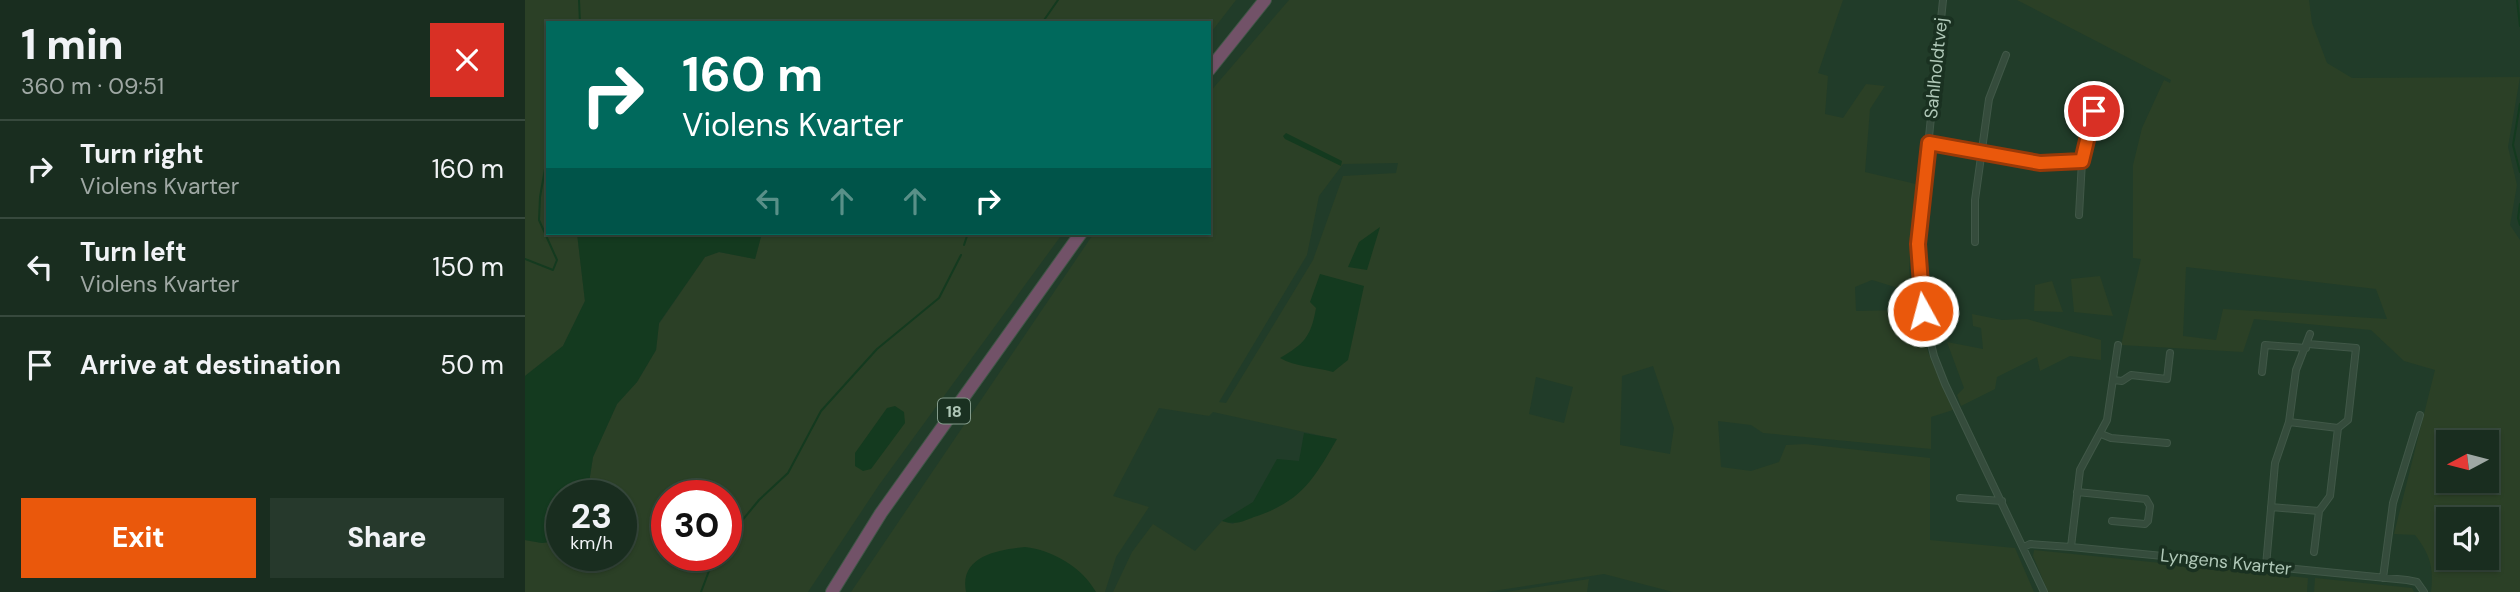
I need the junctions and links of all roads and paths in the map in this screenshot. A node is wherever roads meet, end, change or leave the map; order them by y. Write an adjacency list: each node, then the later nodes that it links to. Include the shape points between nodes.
1 (1265, 0): 4 (highway)
2 (1944, 0): 6 (street, Sahlholdtvej)
3 (2006, 55): 7 (street, via 1989,99)
4 (1211, 68)
5 (2094, 111): 8 (street)
6 (1929, 143): 7 (street); 25 (street, Sahlholdtvej, via 1918,244 1928,336 1945,384)
7 (1983, 153): 8 (street, via 2040,163); 11 (street, via 1975,200)
8 (2082, 161): 9 (street)
9 (2079, 215)
10 (1080, 235): 34 (highway, 18, via 881,513)
11 (1975, 242)
12 (2310, 334): 14 (street)
13 (2118, 345): 17 (street)
14 (2307, 346): 16 (street, via 2265,345); 19 (street, via 2293,382); 20 (street, via 2356,348 2348,420)
15 (2169, 353): 17 (street, via 2167,379 2131,375)
16 (2262, 372)
17 (2113, 380): 21 (street)
18 (2420, 415): 33 (street, via 2393,503)
19 (2289, 422): 20 (street); 26 (street, via 2275,463)
20 (2339, 428): 27 (street, via 2330,496)
21 (2101, 434): 22 (street); 23 (street, via 2083,463)
22 (2167, 443)
23 (2077, 492): 28 (street, via 2146,499 2150,506 2145,524); 30 (street)
24 (1960, 498): 25 (street)
25 (2002, 501): 29 (street, Sahlholdtvej)
26 (2271, 507): 27 (street); 32 (street)
27 (2319, 511): 31 (street)
28 (2112, 521)
29 (2024, 547): 30 (street, Lyngens Kvarter); 35 (street, Sahlholdtvej)
30 (2071, 547): 32 (street, Lyngens Kvarter)
31 (2315, 552)
32 (2266, 566): 33 (street, Lyngens Kvarter)
33 (2383, 578): 36 (street, Lyngens Kvarter, via 2417,582)
34 (832, 592)
35 (2044, 592)
36 (2424, 592)

